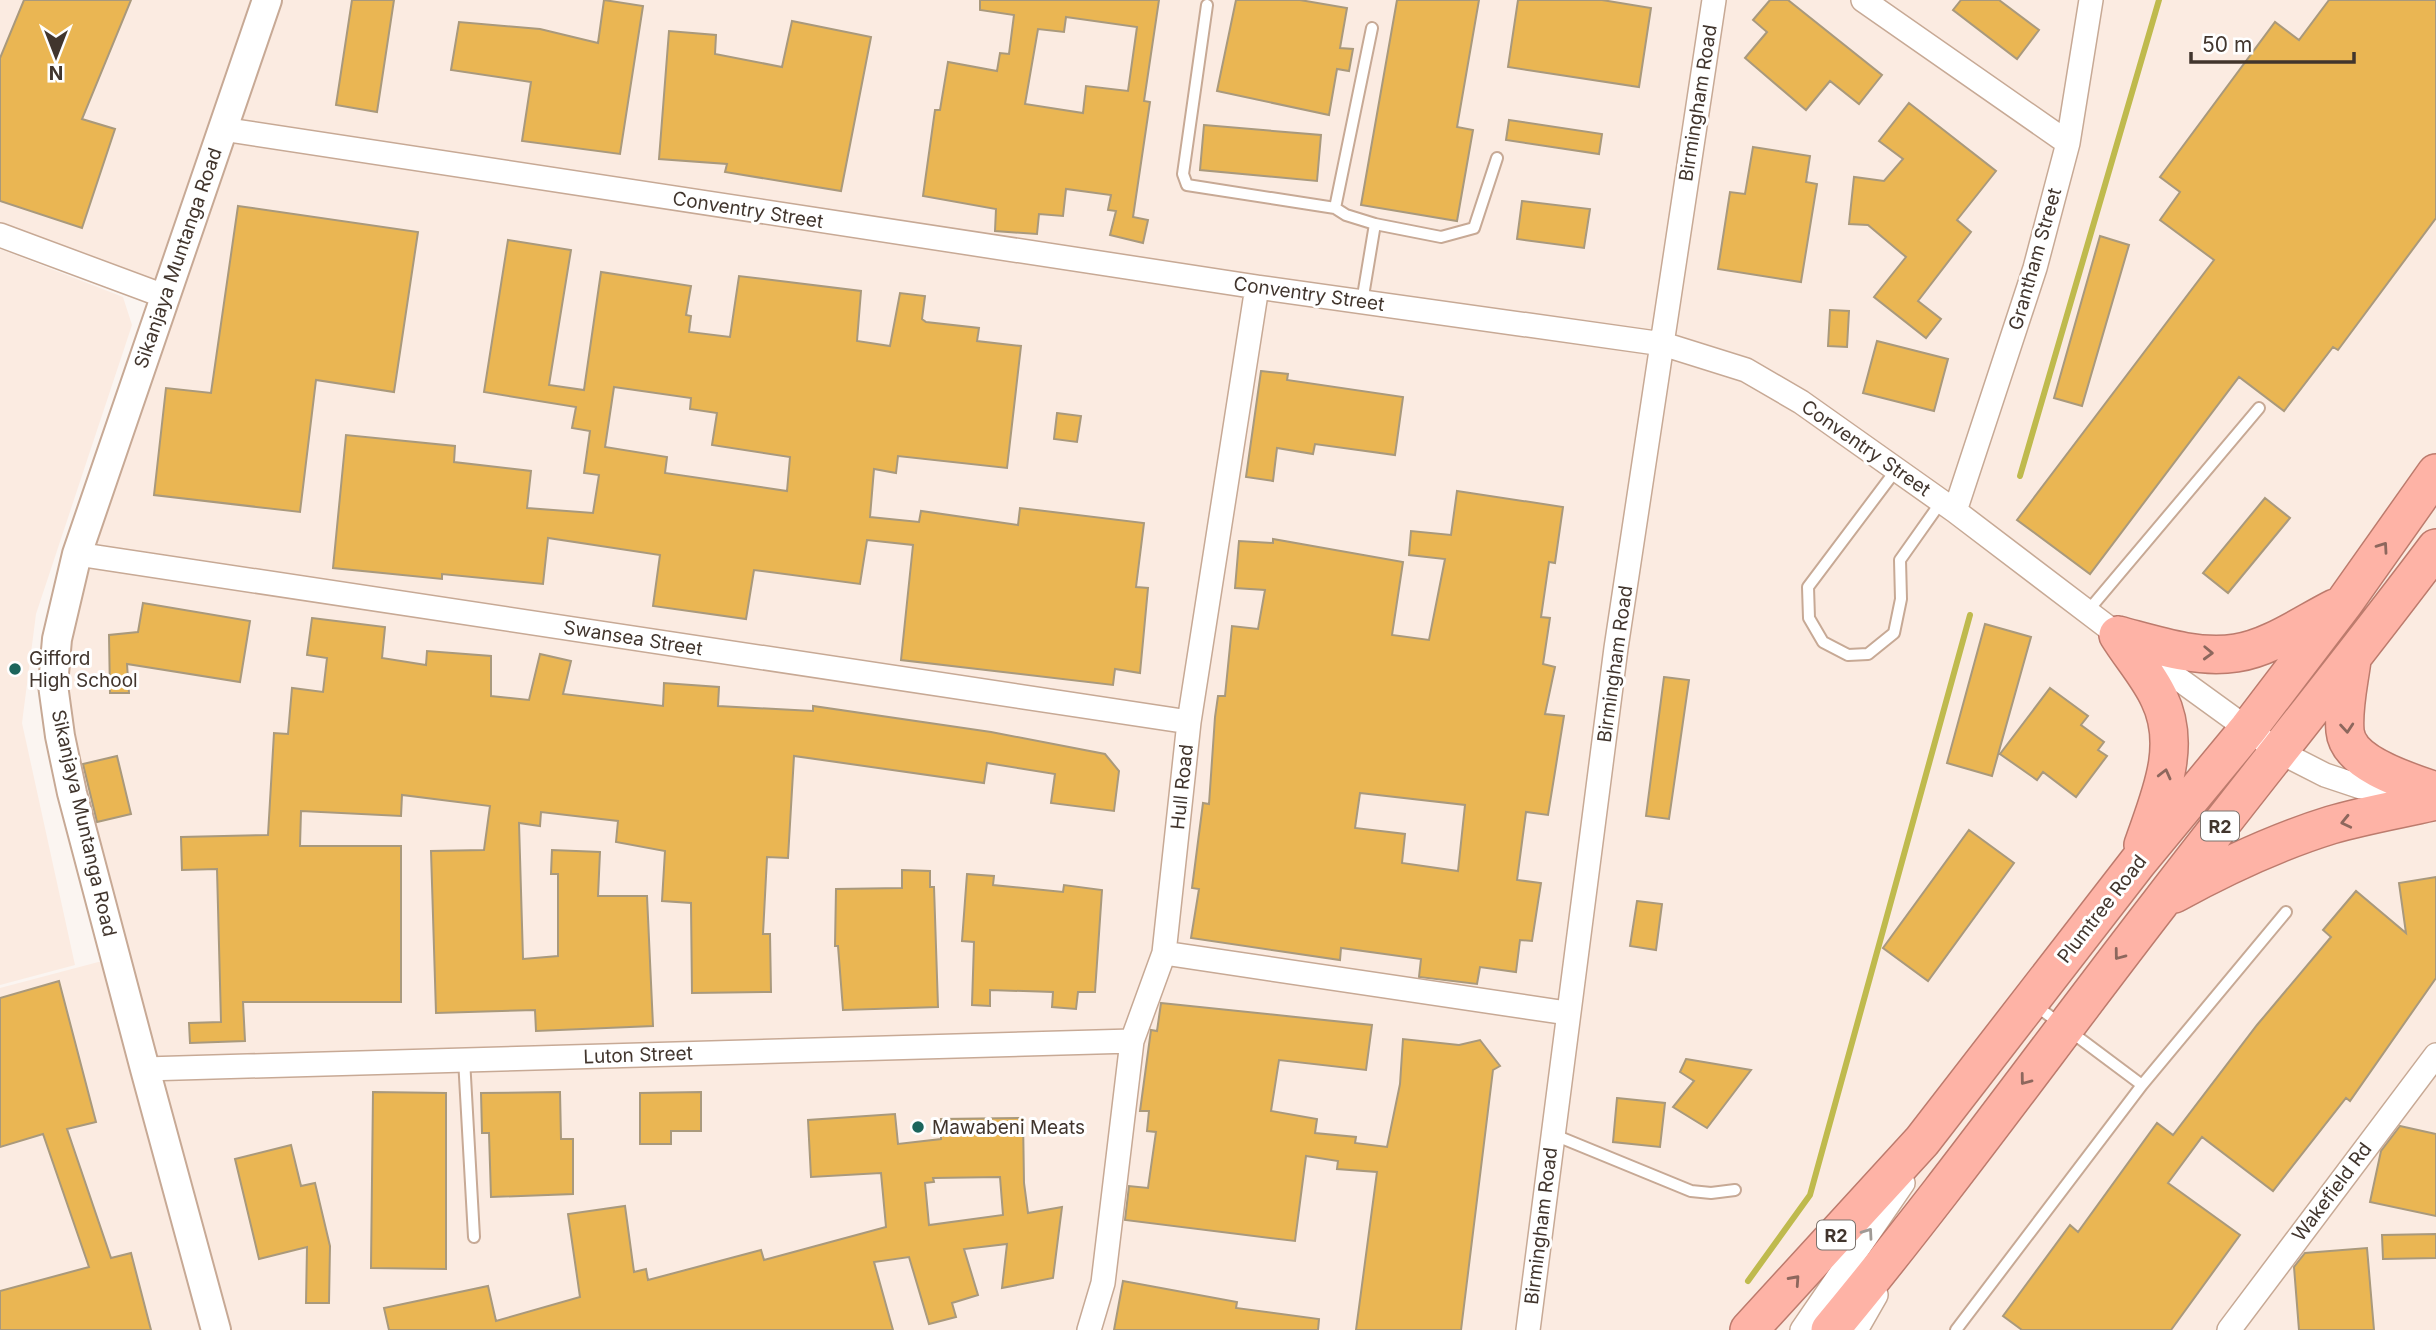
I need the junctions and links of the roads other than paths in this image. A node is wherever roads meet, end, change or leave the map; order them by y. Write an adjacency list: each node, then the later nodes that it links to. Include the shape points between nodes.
1 (267, 0): 7 (street, Sikanjaya Muntanga Road)
2 (1714, 0): 16 (street, Birmingham Road)
3 (1863, 0): 8 (street)
4 (2091, 0): 8 (street, Grantham Street)
5 (1207, 5): 10 (lane, via 1183,174 1187,185)
6 (1371, 28): 10 (lane)
7 (222, 130): 13 (street, Conventry Street); 14 (street, Sikanjaya Muntanga Road)
8 (2068, 143): 20 (street, Grantham Street, via 2035,268)
9 (1497, 159): 11 (lane, via 1474,228 1441,237)
10 (1335, 208): 11 (lane)
11 (1375, 224): 15 (lane)
12 (0, 235): 14 (street)
13 (1257, 287): 15 (street, Conventry Street); 27 (street, Hull Road)
14 (164, 296): 21 (street, Sikanjaya Muntanga Road)
15 (1362, 302): 16 (street, Conventry Street)
16 (1663, 344): 18 (street, Conventry Street, via 1746,370 1801,402); 36 (street, Birmingham Road)
17 (2259, 408): 24 (lane)
18 (1896, 470): 20 (street, Conventry Street); 20 (lane, via 1808,587 1809,618 1824,642 1848,655 1868,654 1894,634 1901,599 1900,560)
19 (2436, 473): 23 (highway, Plumtree Road / R2, one-way to 19)
20 (1948, 506): 24 (street, Conventry Street)
21 (77, 554): 27 (street, Swansea Street); 41 (street, Sikanjaya Muntanga Road, via 57,639 53,685 72,793)
22 (2427, 566): 26 (highway, R2)
23 (2344, 603): 25 (highway, one-way to 23, via 2183,652 2236,653); 28 (highway, Plumtree Road / R2)
24 (2087, 612): 25 (street, Conventry Street)
25 (2118, 635): 28 (street, Conventry Street); 31 (highway, one-way to 25, via 2167,772 2170,747 2160,699)
26 (2351, 660): 29 (highway, R2); 30 (highway, one-way to 30, via 2345,733 2354,752)
27 (1189, 722): 34 (street, Hull Road)
28 (2248, 729): 29 (street, Conventry Street); 31 (highway, Plumtree Road / R2)
29 (2278, 751): 30 (street, Conventry Street, via 2361,787); 32 (highway, R2)
30 (2436, 796): 32 (highway, one-way to 32, via 2278,844 2235,861)
31 (2138, 862): 35 (highway, Plumtree Road / R2)
32 (2161, 901): 37 (highway, R2, one-way to 37)
33 (2286, 912): 42 (lane)
34 (1164, 953): 36 (street); 38 (street, Hull Road)
35 (2031, 1001): 37 (lane); 44 (highway, Plumtree Road / R2)
36 (1567, 1013): 43 (street, Birmingham Road)
37 (2066, 1025): 42 (lane); 46 (highway, R2, one-way to 46)
38 (1132, 1041): 40 (street, Luton Street); 49 (street, Hull Road, via 1103,1283)
39 (2436, 1055): 56 (street, Wakefield Rd)
40 (464, 1059): 41 (street, Luton Street); 47 (lane)
41 (145, 1069): 48 (street, Sikanjaya Muntanga Road)
42 (2142, 1085): 55 (lane)
43 (1552, 1134): 45 (lane, via 1691,1191); 50 (street, Birmingham Road)
44 (1922, 1141): 51 (highway, Plumtree Road / R2, one-way to 44); 52 (street, one-way to 44, via 1907,1177)
45 (1735, 1190)
46 (1917, 1226): 53 (highway, R2); 54 (street)
47 (474, 1237)
48 (216, 1330)
49 (1088, 1330)
50 (1528, 1330)
51 (1749, 1330)
52 (1802, 1330)
53 (1830, 1330)
54 (1856, 1330)
55 (1956, 1330)
56 (2229, 1330)

